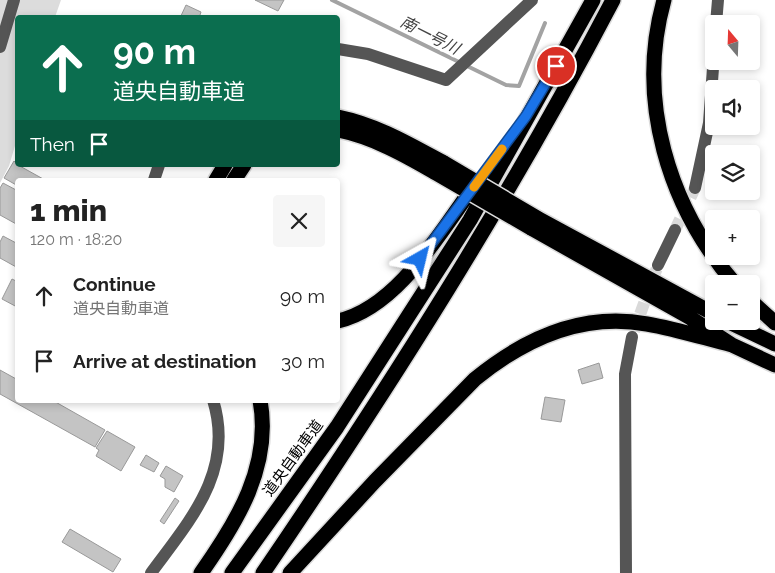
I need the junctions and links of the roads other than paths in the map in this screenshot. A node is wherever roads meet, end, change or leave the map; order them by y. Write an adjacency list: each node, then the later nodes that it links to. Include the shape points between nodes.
1 (14, 0): 8 (street)
2 (532, 0): 9 (street, via 446,80 368,54)
3 (593, 0): 11 (highway, 道央自動車道)
4 (613, 0): 38 (highway, via 489,225 355,438)
5 (664, 0): 23 (highway, via 655,43 654,70 662,145 687,215)
6 (718, 0): 7 (street)
7 (717, 15)
8 (0, 47)
9 (340, 49)
10 (713, 70): 19 (street, via 709,123)
11 (526, 116): 26 (highway, via 402,281 371,308); 37 (highway, 道央自動車道, via 470,220 337,427)
12 (340, 117): 16 (highway, via 394,136)
13 (340, 131): 16 (highway)
14 (224, 167): 17 (highway)
15 (243, 167): 18 (highway)
16 (440, 168): 20 (highway, bridge)
17 (217, 178)
18 (235, 178)
19 (695, 188)
20 (534, 223): 24 (highway); 31 (highway)
21 (675, 230): 22 (street)
22 (658, 266)
23 (728, 275)
24 (705, 309)
25 (760, 309): 27 (highway)
26 (340, 320)
27 (775, 322)
28 (746, 330): 30 (highway)
29 (632, 337): 40 (street, via 625,374)
30 (775, 344)
31 (732, 346): 32 (highway); 39 (highway, via 647,324 622,321 583,324 527,343 475,379)
32 (775, 365)
33 (213, 403): 35 (street, via 218,432 213,476 198,509)
34 (260, 403): 36 (highway, via 262,430 252,486 230,530)
35 (151, 573)
36 (201, 573)
37 (232, 573)
38 (263, 573)
39 (290, 573)
40 (626, 573)

